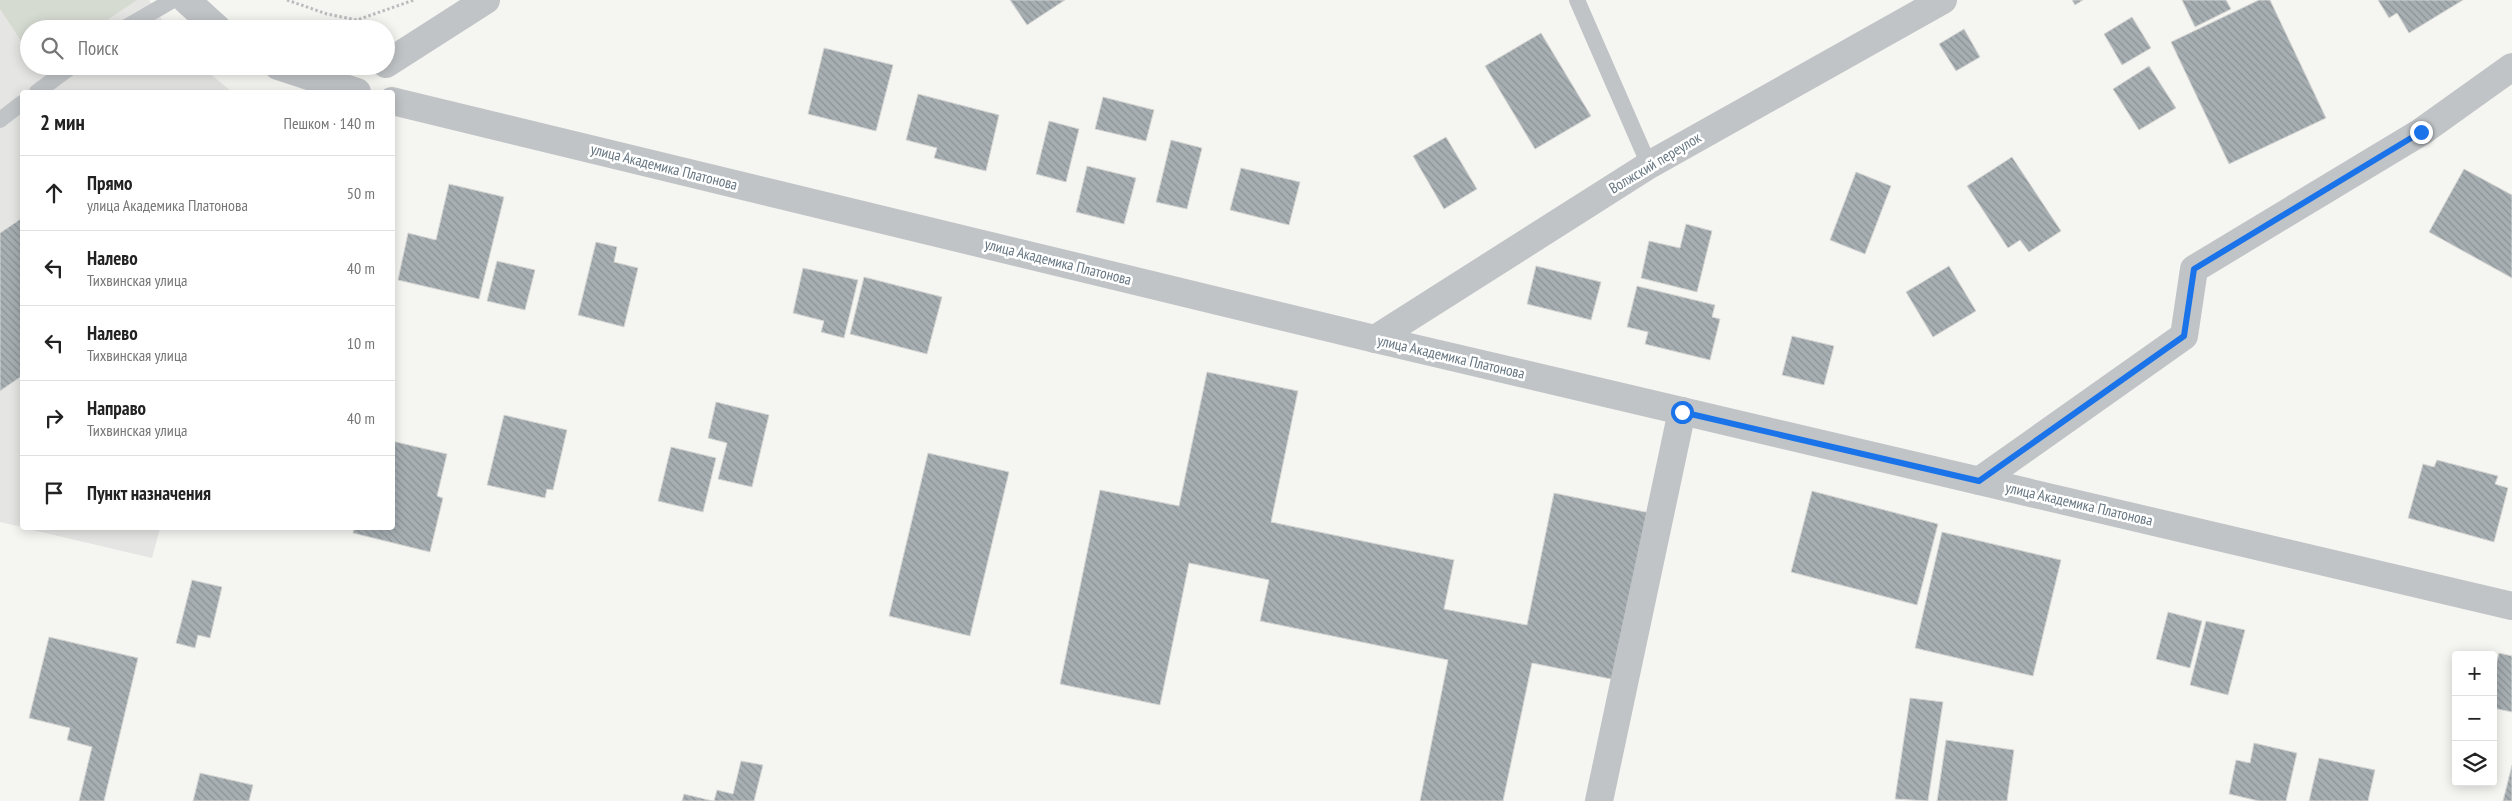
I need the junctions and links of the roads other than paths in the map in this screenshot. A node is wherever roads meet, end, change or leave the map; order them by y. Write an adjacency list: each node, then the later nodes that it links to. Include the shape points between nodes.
1 (173, 0): 6 (lane)
2 (186, 0): 7 (street)
3 (486, 0): 8 (street)
4 (1577, 0): 19 (lane)
5 (1943, 0): 19 (street, Волжский переулок)
6 (139, 20)
7 (208, 20)
8 (395, 59)
9 (2512, 67): 22 (street, via 2421,132 2194,269 2184,336)
10 (60, 75): 13 (lane)
11 (305, 75): 14 (street)
12 (372, 75): 15 (street)
13 (40, 90)
14 (349, 90)
15 (353, 90)
16 (395, 102): 20 (street, улица Академика Платонова)
17 (20, 105): 18 (lane)
18 (0, 120)
19 (1649, 165): 20 (street, Волжский переулок)
20 (1375, 339): 21 (street, улица Академика Платонова)
21 (1682, 412): 22 (street, улица Академика Платонова); 24 (street)
22 (1979, 481): 23 (street, улица Академика Платонова)
23 (2512, 606)
24 (1598, 801)

